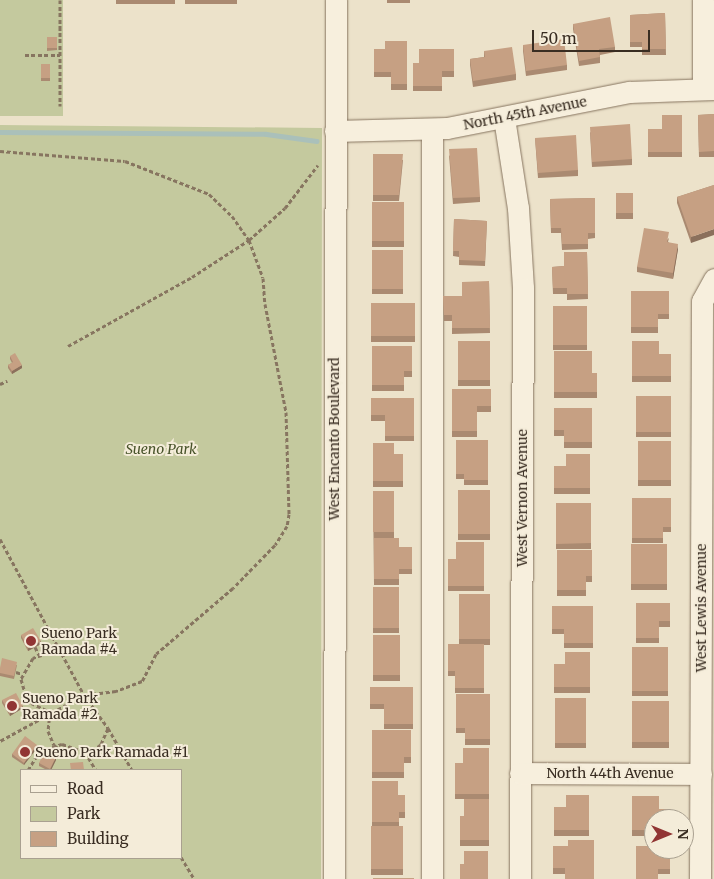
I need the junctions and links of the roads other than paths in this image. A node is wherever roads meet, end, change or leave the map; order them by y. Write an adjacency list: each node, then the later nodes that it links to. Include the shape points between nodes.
1 (336, 0): 6 (street, West Encanto Boulevard)
2 (703, 0): 3 (street)
3 (708, 89): 4 (street, North 45th Avenue, via 621,94)
4 (504, 118): 5 (street, North 45th Avenue); 8 (street, West Vernon Avenue, via 518,208 523,288)
5 (432, 129): 6 (street, North 45th Avenue); 11 (street)
6 (335, 132): 10 (street, West Encanto Boulevard)
7 (714, 279): 9 (street, West Lewis Avenue, via 702,301)
8 (520, 773): 9 (street, North 44th Avenue); 12 (street, West Vernon Avenue)
9 (701, 774): 13 (street, West Lewis Avenue)
10 (334, 879)
11 (432, 879)
12 (520, 879)
13 (700, 879)

